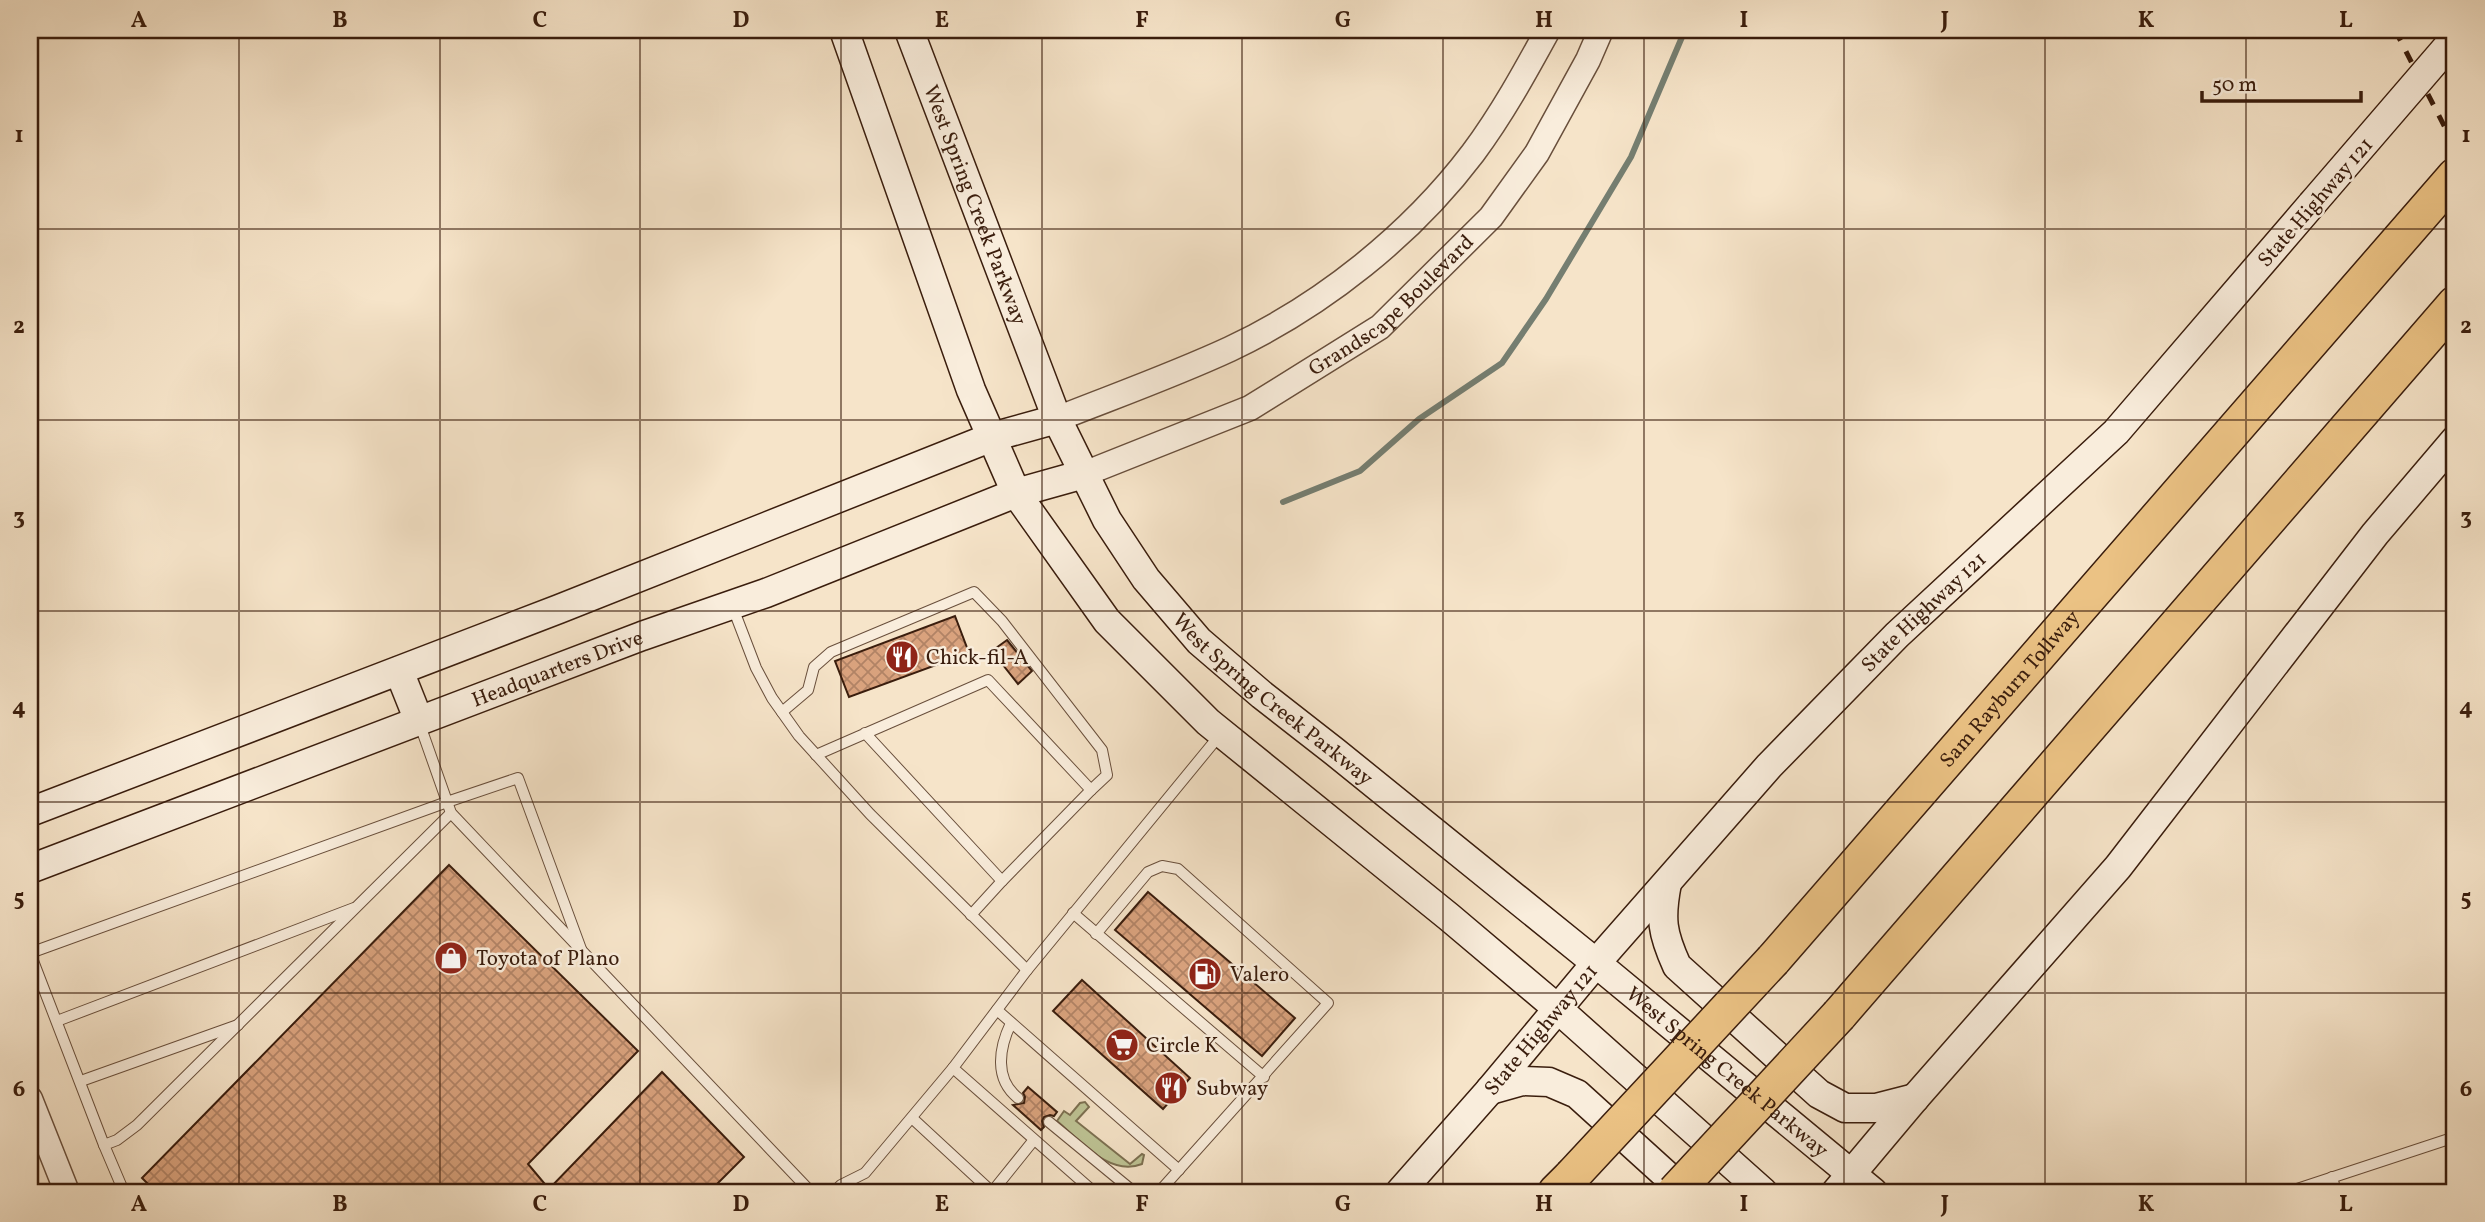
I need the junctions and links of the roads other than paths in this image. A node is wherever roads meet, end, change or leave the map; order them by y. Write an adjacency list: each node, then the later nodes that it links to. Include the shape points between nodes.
1 (844, 30): 9 (main road, via 971,390)
2 (909, 30): 8 (main road, West Spring Creek Parkway)
3 (1548, 30): 8 (street, via 1517,88 1473,153 1423,213 1363,265 1299,311 1231,348)
4 (1591, 33): 11 (street, Grandscape Boulevard, via 1588,60 1537,153 1491,217 1380,327 1250,408)
5 (2455, 38): 26 (main road, State Highway 121, bridge, via 2116,432 1897,635 1769,766)
6 (2455, 176): 54 (highway, Sam Rayburn Tollway, bridge, via 1773,960)
7 (2455, 304): 64 (highway, bridge, via 1839,1015)
8 (1057, 419): 9 (main road); 11 (main road, West Spring Creek Parkway)
9 (992, 437): 12 (main road); 14 (main road)
10 (2448, 448): 44 (main road, via 2375,534 2118,867)
11 (1084, 474): 12 (main road, Headquarters Drive); 32 (main road, West Spring Creek Parkway, via 1107,520 1146,579 1199,641)
12 (1016, 493): 13 (main road, Headquarters Drive); 18 (main road, via 1107,621)
13 (732, 604): 15 (lane, via 756,668); 16 (main road, Headquarters Drive)
14 (399, 671): 16 (main road); 22 (main road)
15 (782, 712): 19 (lane); 20 (lane, via 808,690 814,667 831,652 974,592 1002,621 1102,750 1107,775)
16 (419, 721): 21 (lane); 24 (main road, Headquarters Drive)
17 (865, 733): 19 (lane); 20 (lane, via 988,680); 25 (lane)
18 (1222, 733): 28 (lane); 34 (main road)
19 (816, 755): 29 (lane)
20 (1091, 790): 25 (lane)
21 (447, 802): 23 (lane); 31 (lane, via 518,778); 36 (lane, via 30,953)
22 (30, 812)
23 (451, 813): 27 (lane); 31 (lane)
24 (30, 869)
25 (1002, 881): 29 (lane)
26 (1667, 883): 32 (main road, State Highway 121); 44 (main road, via 1664,938 1677,966 1819,1094 1845,1108 1876,1108)
27 (359, 906): 36 (lane); 37 (lane)
28 (1073, 912): 30 (lane); 33 (lane)
29 (971, 915): 33 (lane)
30 (1096, 934): 40 (lane); 40 (lane, via 1148,872 1162,866 1178,869 1328,1003)
31 (581, 949): 57 (lane)
32 (1596, 963): 34 (main road, State Highway 121); 53 (main road, West Spring Creek Parkway)
33 (1027, 970): 35 (lane)
34 (1558, 1009): 42 (main road, State Highway 121); 66 (main road)
35 (996, 1010): 38 (lane); 39 (lane)
36 (57, 1021): 41 (lane)
37 (242, 1023): 41 (lane); 50 (lane, via 137,1125)
38 (1011, 1023): 43 (lane, via 1003,1041 1001,1072); 51 (lane)
39 (953, 1068): 46 (lane); 49 (lane)
40 (1264, 1077): 51 (lane)
41 (81, 1082): 50 (lane)
42 (1490, 1090): 63 (main road, State Highway 121); 65 (main road, via 1522,1081 1549,1082 1577,1094)
43 (1018, 1098)
44 (1915, 1098): 53 (main road)
45 (30, 1099): 55 (street)
46 (912, 1118): 58 (lane, via 865,1173); 59 (lane)
47 (1049, 1122): 61 (lane)
48 (2455, 1137): 52 (lane)
49 (1033, 1141): 59 (lane); 60 (lane)
50 (104, 1145): 56 (lane)
51 (1179, 1170): 62 (lane)
52 (2332, 1177): 68 (lane); 69 (lane)
53 (1844, 1183): 67 (main road, West Spring Creek Parkway)
54 (1564, 1184)
55 (67, 1192)
56 (124, 1192)
57 (811, 1192)
58 (834, 1192)
59 (992, 1192)
60 (1094, 1192)
61 (1134, 1192)
62 (1159, 1192)
63 (1400, 1192)
64 (1675, 1192)
65 (1685, 1192)
66 (1763, 1192)
67 (1873, 1192)
68 (2288, 1192)
69 (2336, 1192)

